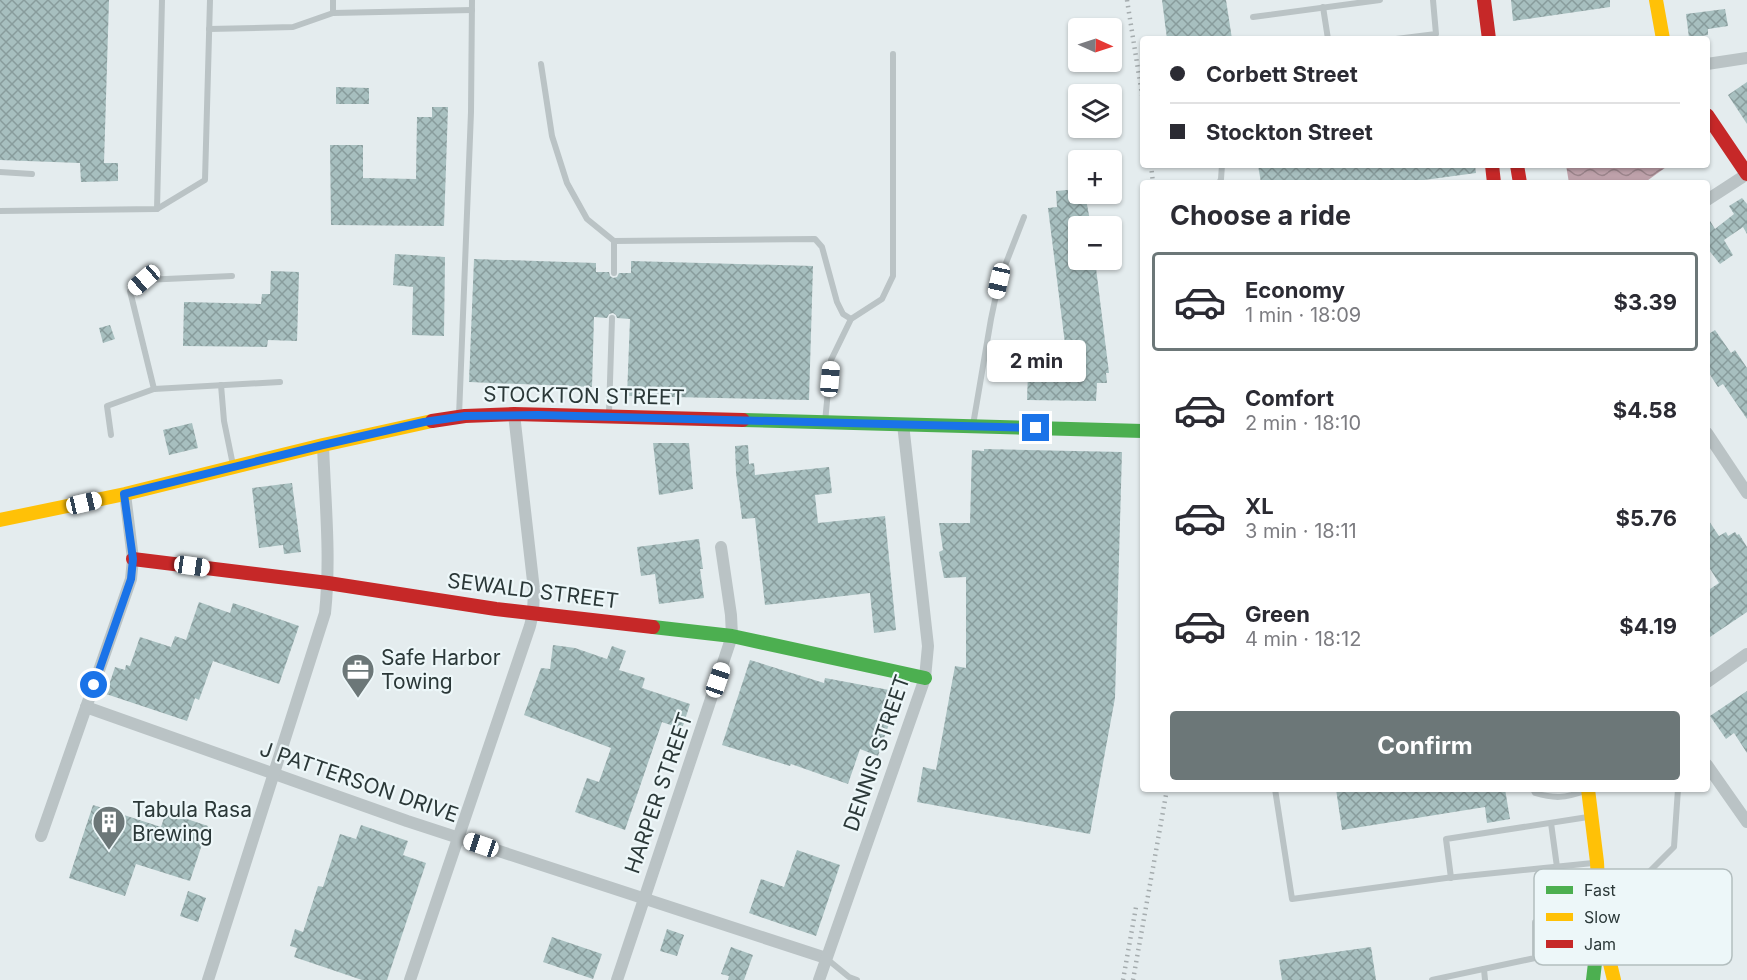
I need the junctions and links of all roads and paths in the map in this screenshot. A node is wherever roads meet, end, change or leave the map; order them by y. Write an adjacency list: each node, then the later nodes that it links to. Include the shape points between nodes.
1 (162, 0): 27 (lane)
2 (210, 0): 13 (lane)
3 (333, 0): 11 (lane)
4 (472, 0): 10 (lane)
5 (1380, 0): 9 (lane)
6 (1433, 0): 15 (lane, via 1436,34)
7 (1484, 0): 16 (main road)
8 (1656, 0): 17 (main road)
9 (1323, 7): 12 (lane); 14 (lane)
10 (472, 10): 11 (lane); 39 (lane)
11 (333, 13): 13 (lane, via 293,27)
12 (1253, 16)
13 (209, 29): 27 (lane, via 205,180)
14 (1328, 36)
15 (1420, 36)
16 (1489, 36)
17 (1662, 36)
18 (893, 54): 34 (lane, via 893,276 882,299)
19 (1747, 58): 21 (street)
20 (541, 64): 30 (lane, via 552,136 567,183 587,219)
21 (1710, 64)
22 (1710, 119): 25 (main road)
23 (0, 172): 24 (lane)
24 (32, 174)
25 (1747, 174): 26 (street)
26 (1710, 198)
27 (157, 209): 28 (lane)
28 (0, 211)
29 (1024, 217): 43 (lane, via 999,281)
30 (614, 241): 31 (lane); 34 (lane, via 815,239 822,247 837,302)
31 (614, 273)
32 (232, 276): 37 (lane, via 144,280 130,291)
33 (612, 318): 40 (lane)
34 (851, 319): 41 (lane, via 831,360)
35 (280, 382): 36 (lane)
36 (221, 385): 37 (lane); 48 (lane)
37 (154, 389): 45 (lane, via 107,406)
38 (514, 414): 39 (main road, STOCKTON STREET); 40 (main road, STOCKTON STREET); 55 (street, via 534,590)
39 (459, 417): 47 (main road, STOCKTON STREET)
40 (609, 417): 41 (main road, STOCKTON STREET)
41 (825, 422): 42 (main road, STOCKTON STREET)
42 (903, 424): 43 (main road, STOCKTON STREET); 58 (street, DENNIS STREET, via 928,646)
43 (972, 426): 44 (main road, STOCKTON STREET)
44 (1140, 431)
45 (111, 435)
46 (1710, 438): 49 (street)
47 (323, 445): 48 (main road, STOCKTON STREET); 54 (street)
48 (234, 467): 50 (main road, STOCKTON STREET)
49 (1747, 493)
50 (124, 494): 51 (main road, STOCKTON STREET); 53 (street)
51 (0, 519)
52 (721, 547): 56 (street, HARPER STREET)
53 (133, 559): 54 (main road, SEWALD STREET); 60 (street, via 131,579)
54 (328, 583): 55 (main road, SEWALD STREET); 62 (street, via 325,613)
55 (533, 613): 56 (main road, SEWALD STREET); 72 (street)
56 (732, 636): 58 (main road, SEWALD STREET); 80 (street, HARPER STREET)
57 (1747, 654): 59 (street)
58 (926, 678): 81 (street, DENNIS STREET)
59 (1710, 680)
60 (86, 707): 62 (street, J PATTERSON DRIVE); 71 (street)
61 (1710, 769): 69 (street)
62 (275, 774): 72 (street, J PATTERSON DRIVE); 86 (street)
63 (1275, 792): 79 (lane, via 1292,900)
64 (1534, 792): 65 (lane, via 1566,797)
65 (1580, 792)
66 (1588, 792): 68 (main road)
67 (1678, 792): 78 (lane, via 1674,847)
68 (1592, 816): 70 (lane); 73 (main road)
69 (1747, 822)
70 (1551, 823): 74 (lane); 79 (lane, via 1446,839)
71 (42, 837)
72 (459, 837): 80 (street, J PATTERSON DRIVE); 87 (street)
73 (1597, 862): 74 (lane); 77 (main road)
74 (1557, 867): 76 (lane)
75 (1534, 869): 79 (lane)
76 (1538, 869)
77 (1597, 869)
78 (1652, 869)
79 (1451, 878)
80 (644, 898): 81 (street, J PATTERSON DRIVE); 88 (street, HARPER STREET)
81 (826, 958): 89 (street, DENNIS STREET); 90 (lane)
82 (1534, 958): 85 (lane)
83 (1595, 965): 93 (main road)
84 (1610, 965): 94 (main road)
85 (1484, 969): 91 (lane); 92 (lane)
86 (208, 980)
87 (410, 980)
88 (617, 980)
89 (819, 980)
90 (857, 980)
91 (1432, 980)
92 (1485, 980)
93 (1593, 980)
94 (1614, 980)

